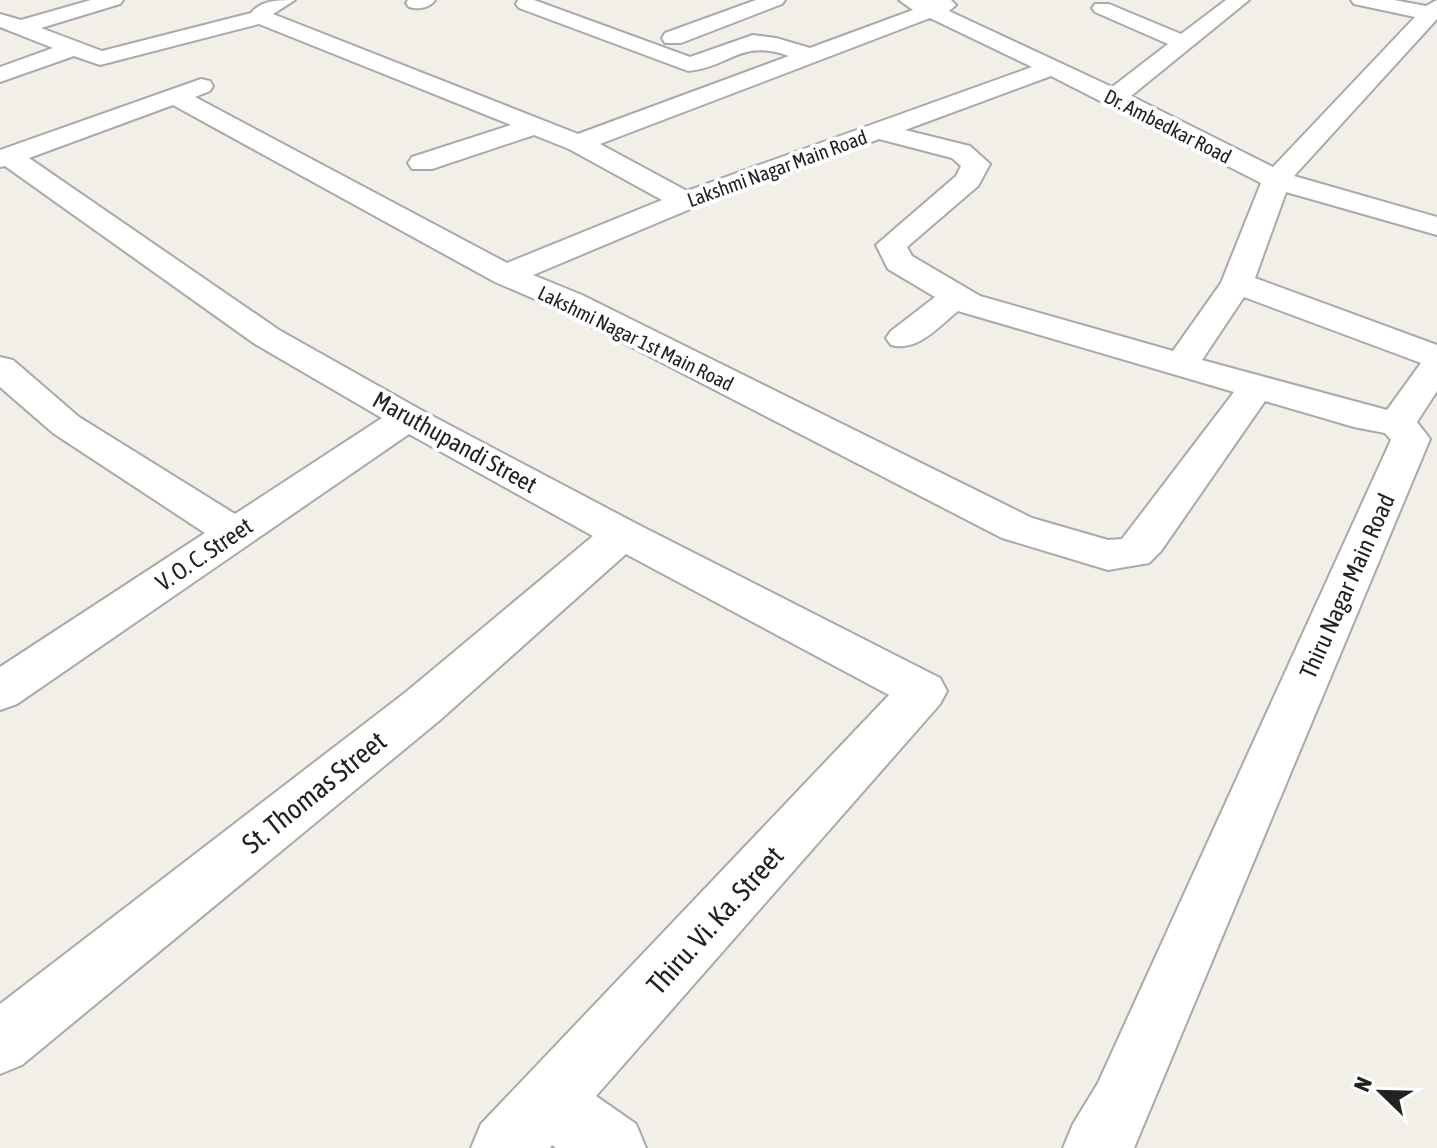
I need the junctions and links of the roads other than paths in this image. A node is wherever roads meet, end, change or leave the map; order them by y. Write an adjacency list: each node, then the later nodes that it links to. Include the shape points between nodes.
1 (113, 0): 12 (street)
2 (285, 0): 11 (street)
3 (775, 0): 13 (street)
4 (960, 0): 8 (street)
5 (1361, 0): 10 (street)
6 (1232, 1): 14 (street)
7 (526, 4): 16 (street, via 688,64 757,40)
8 (919, 6): 16 (street); 17 (street, Dr. Ambedkar Road)
9 (1102, 8): 14 (street)
10 (1434, 9): 27 (street)
11 (261, 17): 15 (street, via 100,58); 22 (street)
12 (10, 23): 15 (street)
13 (673, 38)
14 (1183, 43): 21 (street)
15 (77, 47): 18 (street)
16 (810, 56): 24 (street)
17 (1051, 68): 21 (street, Dr. Ambedkar Road); 23 (street, Lakshmi Nagar Main Road)
18 (0, 75)
19 (212, 82): 20 (street)
20 (175, 96): 25 (street); 30 (street, Lakshmi Nagar 1st Main Road)
21 (1114, 97): 27 (street, Dr. Ambedkar Road)
22 (535, 126): 24 (street); 26 (street)
23 (878, 131): 28 (street, Lakshmi Nagar Main Road); 32 (street, via 961,152 976,164 968,180 891,245 899,262)
24 (578, 143): 28 (street)
25 (4, 158): 39 (street, Maruthupandi Street, via 267,337)
26 (422, 163)
27 (1276, 180): 29 (street, Dr. Ambedkar Road); 31 (street)
28 (685, 201): 30 (street, Lakshmi Nagar Main Road)
29 (1437, 226)
30 (506, 275): 38 (street, Lakshmi Nagar 1st Main Road, via 570,302 1017,528 1108,555 1134,553 1146,541)
31 (1237, 283): 34 (street); 35 (street)
32 (956, 296): 33 (street); 35 (street)
33 (903, 338)
34 (1437, 357)
35 (1181, 365): 38 (street)
36 (1437, 365): 40 (street, Thiru Nagar Main Road)
37 (0, 368): 41 (street, via 66,425)
38 (1256, 388): 40 (street, via 1367,419)
39 (408, 418): 41 (street, V. O. C. Street); 42 (street, Maruthupandi Street)
40 (1415, 442): 49 (street, Thiru Nagar Main Road, via 1121,1106)
41 (235, 533): 43 (street, V. O. C. Street)
42 (622, 534): 44 (street, Maruthupandi Street); 45 (street, St. Thomas Street, via 423,706)
43 (0, 691)
44 (923, 691): 46 (street, Thiru. Vi. Ka. Street)
45 (0, 1043)
46 (549, 1102): 47 (street, Thiru. Vi. Ka. Street); 48 (street)
47 (505, 1148)
48 (612, 1148)
49 (1097, 1148)

